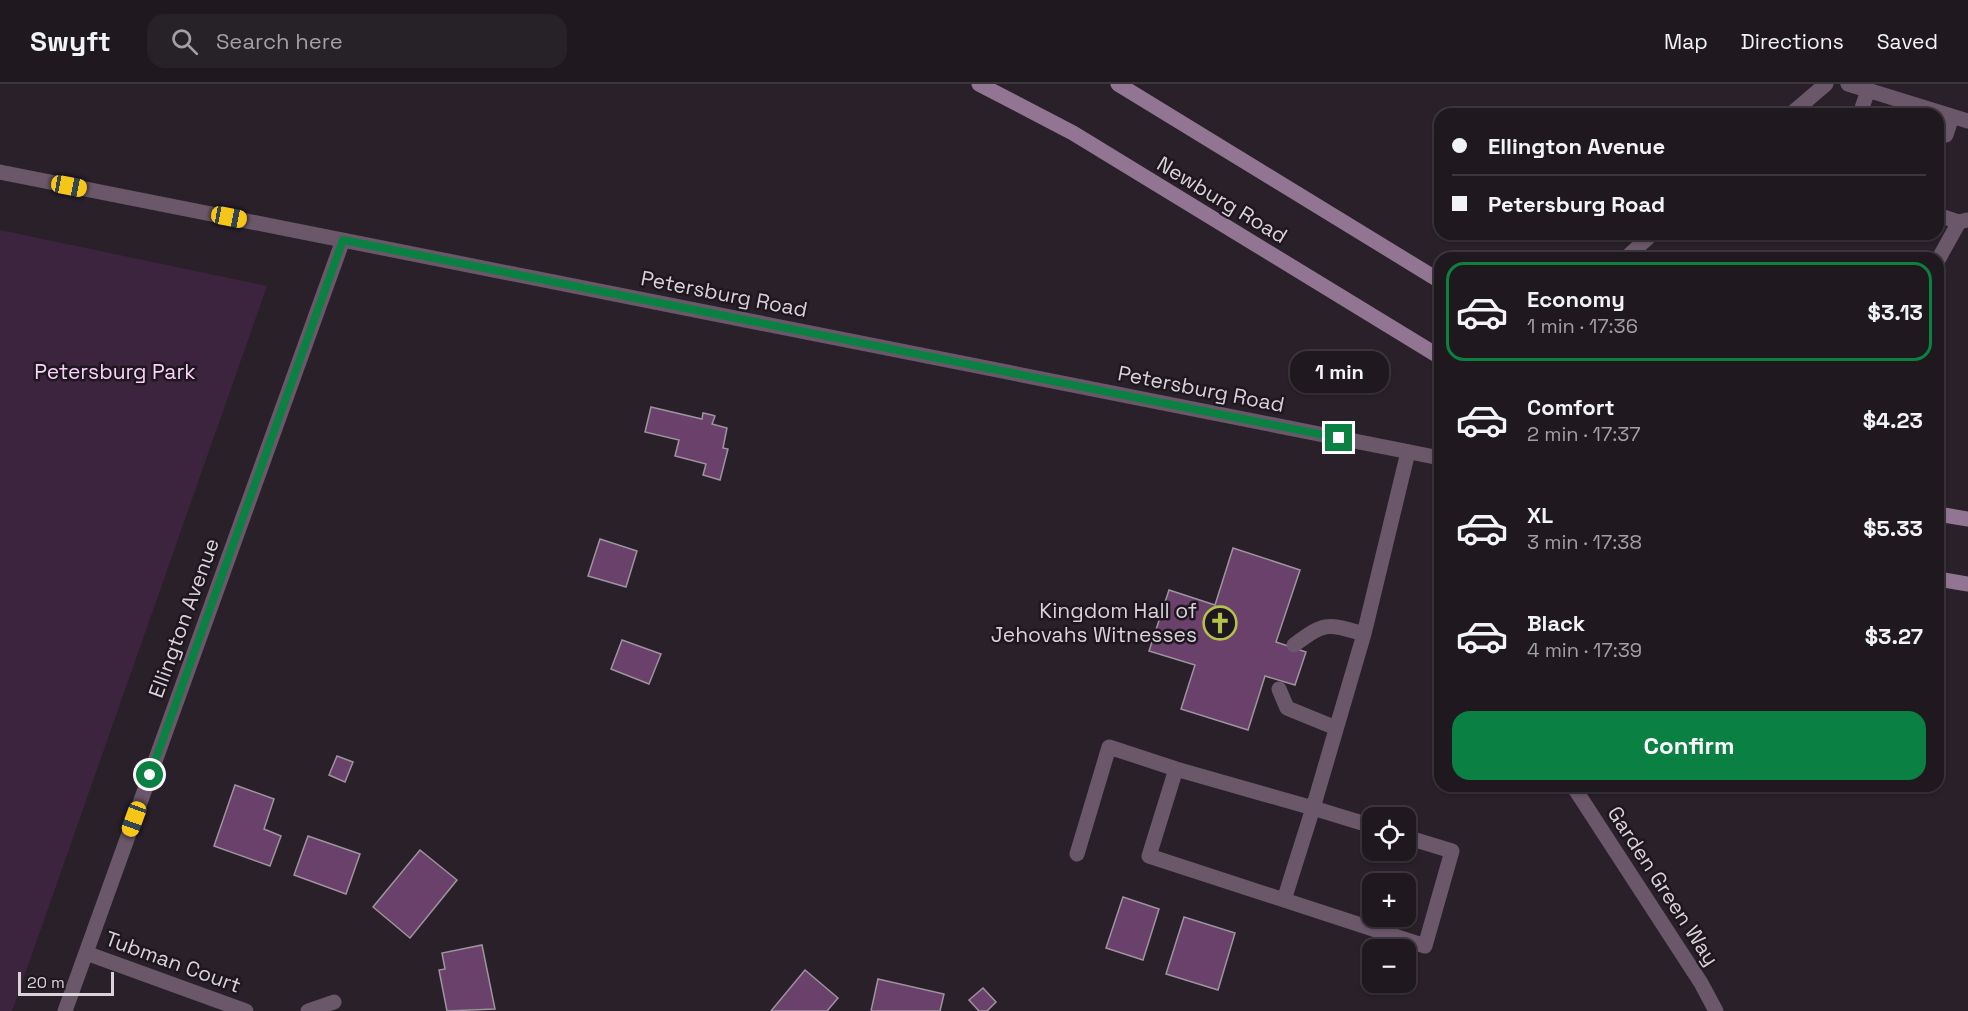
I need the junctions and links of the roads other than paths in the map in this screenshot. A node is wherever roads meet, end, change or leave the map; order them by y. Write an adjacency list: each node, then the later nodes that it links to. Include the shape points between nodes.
1 (979, 84): 21 (main road, Newburg Road, via 1073,133)
2 (1118, 84): 20 (main road)
3 (1826, 84): 6 (street)
4 (1848, 84): 5 (street)
5 (1868, 90): 7 (street); 8 (street)
6 (1798, 108)
7 (1862, 108)
8 (1910, 108)
9 (1944, 115): 10 (street)
10 (1952, 117): 11 (street); 12 (street)
11 (1968, 121)
12 (1946, 135)
13 (0, 172): 16 (street, Petersburg Road)
14 (1944, 216): 15 (street)
15 (1964, 221): 19 (street)
16 (343, 240): 22 (street, Petersburg Road); 39 (street, Ellington Avenue)
17 (1646, 240): 18 (street)
18 (1632, 252)
19 (1943, 252)
20 (1434, 277)
21 (1434, 353)
22 (1408, 452): 23 (street, Petersburg Road); 28 (street)
23 (1434, 457)
24 (1944, 515): 25 (main road)
25 (1968, 519)
26 (1944, 580): 27 (main road)
27 (1968, 584)
28 (1364, 634): 29 (street, via 1319,626); 31 (street)
29 (1294, 645)
30 (1279, 689): 31 (street, via 1287,708)
31 (1336, 728): 34 (street)
32 (1176, 769): 34 (street); 37 (street, via 1109,747); 38 (street, via 1149,856)
33 (1577, 792): 44 (street, Garden Green Way)
34 (1313, 808): 35 (street); 38 (street)
35 (1362, 823)
36 (1416, 840): 38 (street, via 1452,851 1425,946)
37 (1077, 854)
38 (1284, 900)
39 (86, 953): 41 (street, Ellington Avenue); 42 (street, Tubman Court)
40 (334, 1002): 43 (street)
41 (65, 1011)
42 (246, 1011)
43 (308, 1011)
44 (1716, 1011)

